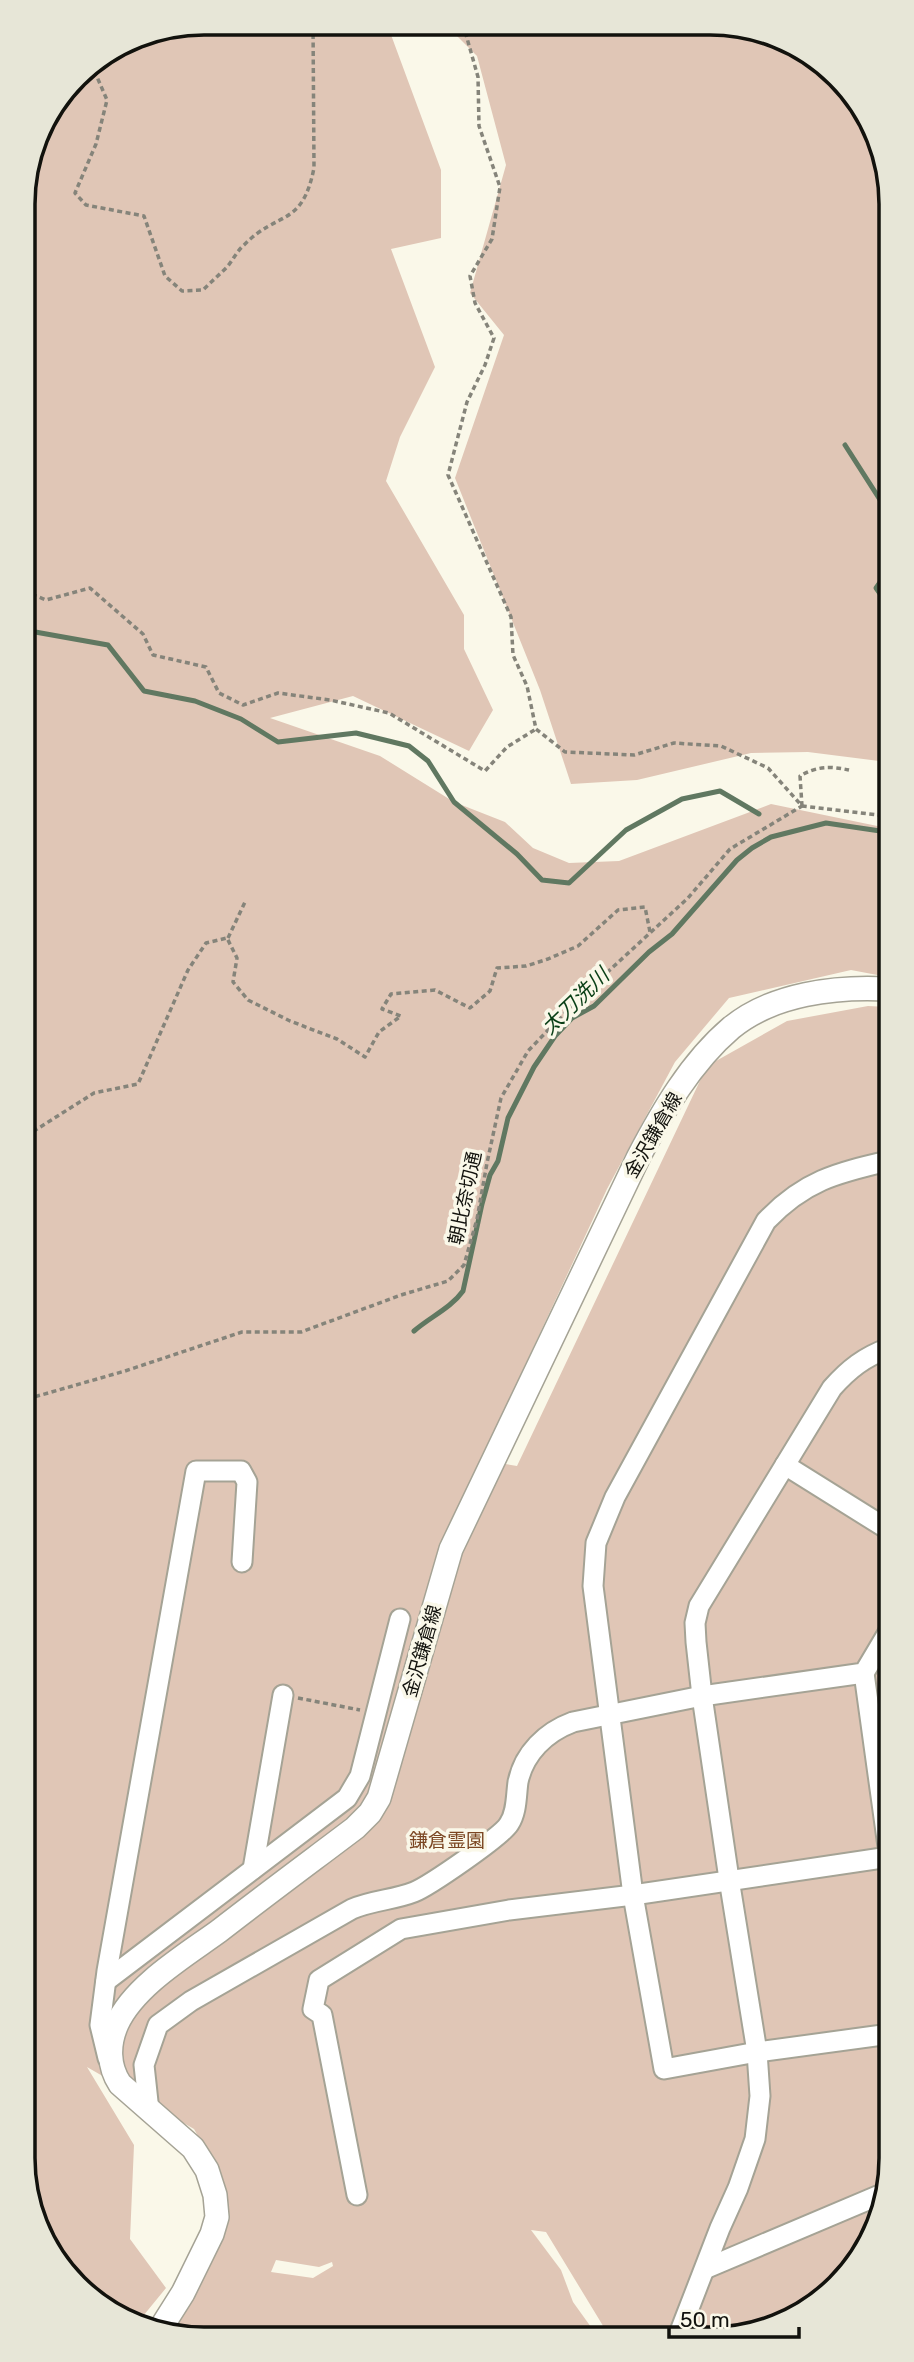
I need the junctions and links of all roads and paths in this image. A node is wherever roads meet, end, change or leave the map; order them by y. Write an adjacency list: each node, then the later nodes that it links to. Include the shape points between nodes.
1 (313, 35): 3 (path, via 314,168 310,191 301,206 243,245 203,290 182,290 164,276 144,216 86,205 75,193 96,144 107,100)
2 (466, 35): 5 (path, via 478,77 479,126 500,187 492,239 470,276 475,303 494,338 467,402 448,475 511,617 513,655 527,686)
3 (96, 74)
4 (35, 596): 5 (path, via 46,600 90,587 143,634 153,655 206,667 219,693 243,705 278,694 389,713 485,771 507,747)
5 (536, 729): 7 (path, via 565,752 634,755 674,743 721,746 768,768)
6 (849, 769): 7 (path, via 826,766 800,776)
7 (802, 806): 8 (path); 10 (path, 朝比奈切通, via 730,849 688,898)
8 (879, 815)
9 (245, 902): 11 (path)
10 (650, 932): 11 (path, via 645,907 618,910 578,946 526,967 497,968 490,991 470,1009 435,990 391,994 382,1009 401,1016 379,1032 365,1057 337,1039 248,1000 233,982 237,958); 16 (path, 朝比奈切通, via 528,1051 501,1098 464,1265 448,1281 301,1332 242,1332)
11 (227, 938): 13 (path, via 206,943 187,970 138,1084 94,1093)
12 (879, 988): 35 (main road, 金沢鎌倉線, via 814,992 758,1012 732,1027 693,1069 638,1158 452,1549 379,1798 355,1828 161,1974 132,2002 112,2038)
13 (35, 1130)
14 (879, 1163): 26 (lane, via 814,1184 781,1205 766,1221 615,1497 593,1565 594,1607)
15 (879, 1351): 17 (lane, via 848,1370 832,1388)
16 (35, 1397)
17 (785, 1465): 18 (lane); 24 (lane, via 699,1606 695,1623)
18 (879, 1524)
19 (243, 1562): 32 (lane, via 247,1482 241,1471 197,1471)
20 (400, 1619): 25 (lane)
21 (879, 1648): 22 (lane)
22 (864, 1673): 24 (lane); 27 (lane)
23 (283, 1695): 25 (path); 29 (lane)
24 (702, 1696): 26 (lane); 30 (lane)
25 (377, 1713): 29 (lane, via 360,1776 347,1798)
26 (611, 1715): 31 (lane); 36 (lane, via 573,1722 543,1739 523,1765 509,1825 488,1843 415,1892 352,1909 191,2001 158,2025 144,2064)
27 (879, 1780)
28 (879, 1860): 30 (lane)
29 (253, 1869): 32 (lane)
30 (729, 1880): 31 (lane); 34 (lane)
31 (634, 1895): 34 (lane, via 664,2069); 37 (lane, via 401,1929 319,1980 313,2009 322,2015)
32 (106, 1981): 35 (lane, via 100,2025)
33 (879, 2036): 34 (lane)
34 (757, 2052): 39 (lane, via 760,2096 755,2139)
35 (112, 2072): 36 (main road)
36 (149, 2111): 40 (main road, via 192,2148 207,2170 217,2217 197,2267)
37 (357, 2195)
38 (874, 2197): 39 (lane)
39 (706, 2267): 41 (lane)
40 (164, 2322)
41 (681, 2327)

